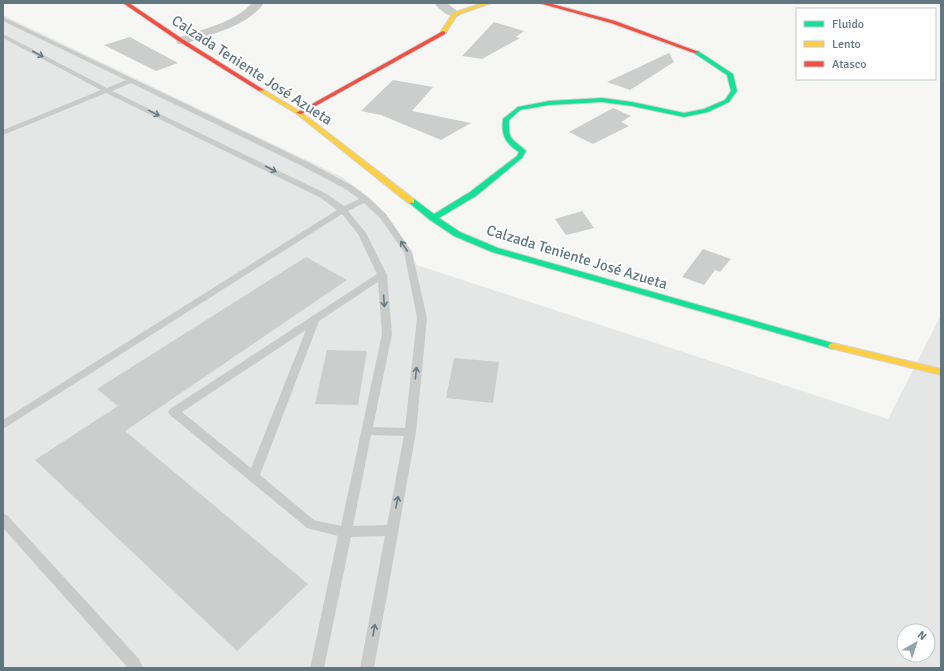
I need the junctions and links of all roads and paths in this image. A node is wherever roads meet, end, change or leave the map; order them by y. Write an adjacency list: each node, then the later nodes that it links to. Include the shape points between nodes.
1 (126, 3): 9 (street, Calzada Teniente José Azueta)
2 (258, 3): 9 (street, via 254,9 240,18)
3 (440, 3): 6 (street)
4 (488, 3): 6 (street)
5 (544, 3): 16 (street, via 613,22 697,52 730,74 734,91 727,101 706,111 684,115 602,100 518,109 506,119 504,133 510,144 523,151 520,158 473,194)
6 (455, 14): 12 (street, via 444,32)
7 (3, 19): 10 (lane)
8 (3, 36): 11 (lane, one-way to 11)
9 (182, 41): 12 (street, Calzada Teniente José Azueta)
10 (130, 81): 11 (lane); 14 (lane, via 307,165)
11 (107, 91): 13 (lane); 15 (lane, one-way to 15, via 265,166 324,196)
12 (299, 113): 16 (street, Calzada Teniente José Azueta)
13 (3, 133)
14 (365, 199): 15 (lane); 22 (lane, one-way to 14, via 422,318 408,252 383,216)
15 (343, 210): 17 (lane, via 362,233); 20 (lane)
16 (433, 218): 19 (street, Calzada Teniente José Azueta, via 457,234 495,250 830,345)
17 (382, 275): 18 (lane); 21 (lane, one-way to 21, via 386,334)
18 (315, 319): 23 (lane); 23 (lane, via 174,412)
19 (941, 372)
20 (3, 424)
21 (366, 431): 22 (lane); 26 (lane)
22 (410, 432): 25 (lane, one-way to 22)
23 (253, 477): 26 (lane, via 311,524)
24 (3, 520): 27 (lane)
25 (391, 530): 26 (lane); 29 (lane, one-way to 25)
26 (345, 532): 28 (lane)
27 (136, 668)
28 (317, 668)
29 (367, 668)

